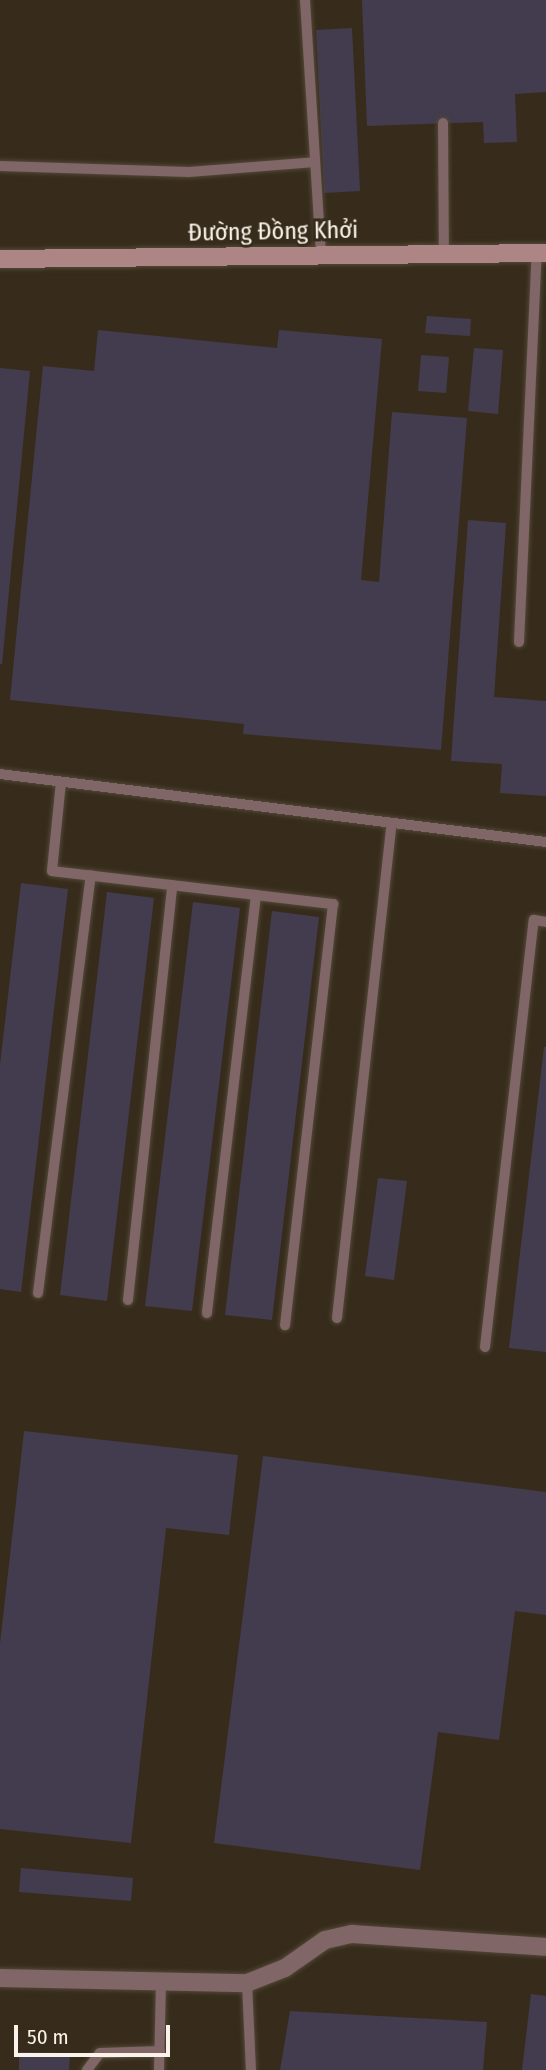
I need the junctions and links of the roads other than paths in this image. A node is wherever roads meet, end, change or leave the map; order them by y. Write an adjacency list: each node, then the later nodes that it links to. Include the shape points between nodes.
1 (305, 0): 3 (lane)
2 (443, 123): 5 (lane)
3 (315, 162): 4 (lane, via 189,172); 7 (lane)
4 (0, 166)
5 (444, 253): 6 (main road, Đường Đồng Khởi); 7 (main road, Đường Đồng Khởi)
6 (541, 253): 9 (lane)
7 (321, 257): 8 (main road, Đường Đồng Khởi)
8 (0, 259)
9 (519, 642)
10 (0, 775): 11 (lane)
11 (61, 782): 12 (lane); 14 (lane, via 52,871)
12 (392, 823): 13 (lane); 21 (lane)
13 (546, 842)
14 (91, 876): 15 (lane); 18 (lane)
15 (172, 885): 16 (lane); 19 (lane)
16 (256, 895): 20 (lane); 22 (lane, via 333,904)
17 (546, 922): 23 (lane, via 534,920)
18 (38, 1293)
19 (128, 1300)
20 (207, 1313)
21 (337, 1318)
22 (285, 1325)
23 (485, 1347)
24 (546, 1947): 27 (street, via 352,1934 325,1940 285,1968)
25 (0, 1978): 26 (street)
26 (160, 1981): 27 (street); 28 (lane)
27 (247, 1983): 31 (lane)
28 (160, 2051): 29 (lane, via 100,2053); 30 (lane)
29 (87, 2070)
30 (159, 2070)
31 (251, 2070)

